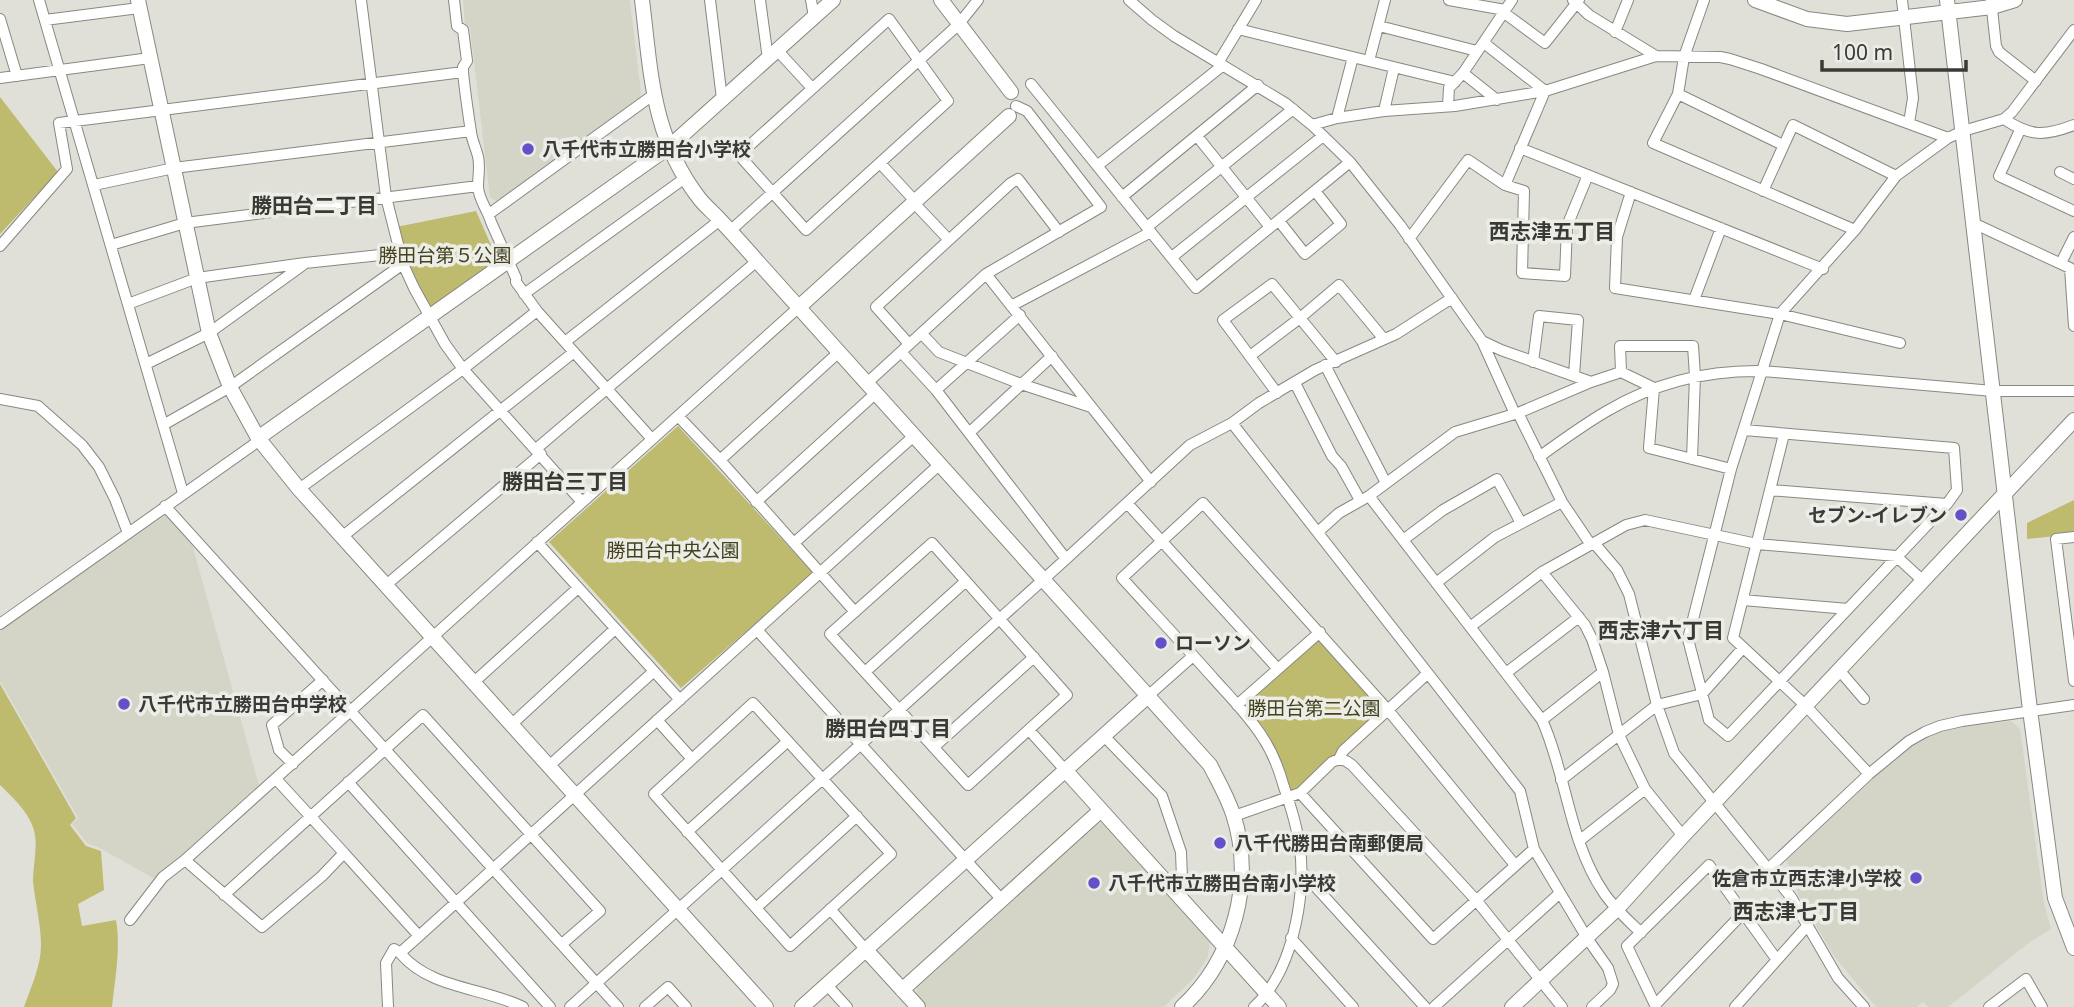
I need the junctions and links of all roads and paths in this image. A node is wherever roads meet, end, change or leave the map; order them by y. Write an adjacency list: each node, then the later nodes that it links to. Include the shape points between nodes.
1 (39, 0): 29 (street)
2 (361, 0): 51 (street)
3 (454, 0): 46 (street, via 467,61)
4 (642, 0): 57 (street)
5 (710, 0): 58 (street)
6 (760, 0): 36 (street)
7 (811, 0): 26 (street)
8 (833, 0): 26 (street)
9 (941, 0): 30 (street)
10 (978, 0): 30 (street)
11 (1129, 0): 43 (street)
12 (1256, 0): 32 (street)
13 (1385, 0): 31 (street)
14 (1449, 0): 25 (street)
15 (1512, 0): 25 (street)
16 (1628, 0): 34 (street)
17 (1704, 0): 39 (street)
18 (1755, 0): 28 (street, via 1828,23)
19 (1902, 0): 28 (street)
20 (2015, 0): 22 (street)
21 (1576, 1): 25 (street, via 1545,43); 34 (street)
22 (1991, 3): 24 (street); 50 (street, via 1998,52)
23 (139, 4): 29 (street); 40 (street)
24 (1948, 6): 28 (street); 73 (street)
25 (1504, 11): 35 (street)
26 (814, 17): 36 (street)
27 (0, 19): 47 (street)
28 (1904, 19): 68 (street, via 1913,98)
29 (45, 20): 45 (street)
30 (958, 25): 41 (street); 60 (street)
31 (1379, 26): 35 (street); 42 (street)
32 (1238, 29): 38 (street); 43 (street)
33 (2074, 30): 50 (street)
34 (1615, 32): 37 (street)
35 (1481, 47): 48 (street); 55 (street)
36 (772, 54): 54 (street); 58 (street)
37 (1657, 56): 39 (street); 55 (street)
38 (1353, 57): 42 (street); 65 (street)
39 (1684, 57): 56 (street); 68 (street, via 1730,59)
40 (150, 58): 45 (street); 63 (street)
41 (919, 60): 54 (street, via 890,19); 82 (street, via 948,101); 97 (street)
42 (1369, 61): 44 (street)
43 (1220, 65): 53 (street); 83 (street)
44 (1394, 68): 48 (street); 64 (street)
45 (60, 71): 47 (street); 67 (street)
46 (463, 72): 51 (street); 72 (street)
47 (17, 76): 49 (street)
48 (1459, 78): 59 (street); 61 (street, via 1449,88)
49 (0, 79)
50 (2036, 81): 66 (street)
51 (371, 84): 63 (street); 77 (street)
52 (1031, 84): 83 (street)
53 (1258, 85): 62 (street); 74 (street)
54 (812, 88): 97 (street, via 739,155)
55 (1545, 91): 59 (street); 80 (street)
56 (1678, 94): 78 (street); 95 (street, via 1653,143)
57 (653, 96): 79 (street); 103 (street)
58 (722, 99): 79 (street)
59 (1497, 100): 61 (street)
60 (1012, 105): 101 (street); 111 (street, via 1027,111 1101,207)
61 (1448, 106): 64 (street)
62 (1293, 109): 69 (street); 85 (street)
63 (161, 110): 67 (street); 84 (street)
64 (1384, 110): 65 (street)
65 (1337, 118): 69 (street)
66 (2004, 120): 71 (street); 73 (street)
67 (75, 121): 91 (street); 116 (street, via 59,123 67,169)
68 (1909, 123): 76 (street)
69 (1312, 125): 75 (street)
70 (2074, 125): 71 (street, via 2036,134)
71 (2020, 130): 102 (street, via 1999,176)
72 (471, 131): 77 (street); 92 (street)
73 (1963, 131): 76 (street); 105 (street)
74 (1197, 136): 85 (street); 99 (street)
75 (1323, 136): 81 (street); 100 (street)
76 (1948, 138): 88 (street)
77 (379, 142): 84 (street); 98 (street)
78 (1783, 145): 88 (street, via 1793,125); 95 (street)
79 (669, 147): 89 (street); 119 (street)
80 (1520, 148): 87 (street); 93 (street)
81 (1350, 162): 94 (street); 113 (street)
82 (880, 163): 97 (street, via 806,230); 101 (street)
83 (1097, 166): 99 (street)
84 (174, 167): 91 (street); 104 (street)
85 (1222, 167): 100 (street); 109 (street)
86 (2060, 172): 90 (street)
87 (1588, 175): 93 (street, via 1567,226 1565,276 1522,273 1524,191); 96 (street)
88 (1896, 176): 110 (street)
89 (685, 178): 107 (street); 127 (street)
90 (2074, 179)
91 (93, 186): 115 (street)
92 (478, 186): 98 (street); 103 (street)
93 (1505, 186): 113 (street, via 1468,160)
94 (1315, 191): 106 (street); 106 (street, via 1341,224 1305,254)
95 (1763, 191): 110 (street)
96 (1631, 192): 108 (street); 129 (street, via 1617,237 1615,288)
97 (772, 193): 107 (street)
98 (386, 197): 104 (street); 117 (street)
99 (1122, 197): 109 (street)
100 (1246, 197): 106 (street); 118 (street)
101 (914, 202): 114 (street); 132 (street)
102 (2074, 211)
103 (489, 214): 119 (street)
104 (185, 223): 115 (street); 126 (street)
105 (1973, 223): 123 (street); 167 (street)
106 (1274, 224): 118 (street, via 1196,288)
107 (725, 225): 120 (street); 143 (street)
108 (1721, 228): 124 (street); 129 (street)
109 (1149, 230): 118 (street); 131 (street)
110 (1855, 230): 124 (street)
111 (1059, 232): 114 (street, via 1018,179); 125 (street)
112 (2074, 237): 123 (street)
113 (1409, 239): 128 (street)
114 (949, 240): 145 (street, via 876,307)
115 (111, 245): 130 (street)
116 (0, 246)
117 (399, 253): 121 (street); 122 (street)
118 (1172, 257)
119 (508, 261): 127 (street); 136 (street)
120 (757, 261): 132 (street); 163 (street)
121 (305, 263): 126 (street); 139 (street)
122 (403, 264): 136 (street); 162 (street)
123 (2068, 267): 138 (street)
124 (1823, 269): 134 (street)
125 (986, 274): 131 (street); 140 (street)
126 (197, 278): 130 (street); 139 (street)
127 (524, 294): 133 (street)
128 (1452, 299): 141 (street); 142 (street)
129 (1694, 300): 134 (street)
130 (128, 304): 153 (street)
131 (1011, 306): 135 (street)
132 (799, 307): 147 (street); 174 (street)
133 (537, 311): 143 (street); 154 (street)
134 (1780, 314): 144 (street); 155 (street)
135 (1020, 315): 148 (street); 151 (street)
136 (429, 317): 154 (street); 183 (street)
137 (1300, 318): 141 (street, via 1339,285); 149 (street); 149 (street, via 1272,284 1223,320); 152 (street)
138 (2074, 327)
139 (209, 333): 153 (street); 162 (street)
140 (922, 334): 145 (street); 151 (street, via 939,352)
141 (1383, 338): 152 (street)
142 (1482, 341): 150 (street); 173 (street)
143 (565, 342): 146 (street)
144 (1900, 343)
145 (905, 348): 164 (street); 166 (street)
146 (574, 352): 163 (street); 172 (street)
147 (839, 352): 164 (street); 187 (street)
148 (1052, 356): 161 (street); 171 (street)
149 (1250, 356): 169 (street)
150 (1533, 362): 157 (street); 157 (street, via 1539,316 1578,320)
151 (966, 363): 161 (street); 166 (street)
152 (1330, 363): 160 (street); 191 (street)
153 (146, 364): 177 (street)
154 (463, 369): 172 (street); 192 (street)
155 (1763, 371): 158 (street); 167 (street); 178 (street)
156 (1621, 372): 158 (street, via 1620,346 1693,346); 159 (street); 165 (street)
157 (1574, 375): 159 (street)
158 (1695, 376): 165 (street); 186 (street)
159 (1591, 382): 173 (street)
160 (1295, 383): 169 (street); 196 (street, via 1332,456)
161 (1021, 384): 171 (street); 179 (street)
162 (230, 387): 177 (street); 183 (street)
163 (607, 388): 182 (street); 184 (street)
164 (871, 388): 181 (street); 198 (street)
165 (1654, 388): 185 (street, via 1608,410); 186 (street, via 1649,449)
166 (936, 390): 179 (street)
167 (1993, 391): 168 (street); 194 (street)
168 (2074, 391)
169 (1277, 393): 176 (street)
170 (0, 399): 205 (street, via 38,406 82,445 99,467)
171 (1091, 407): 190 (street)
172 (502, 411): 184 (street); 206 (street)
173 (1516, 413): 185 (street); 191 (street, via 1455,432)
174 (678, 416): 182 (street); 187 (street)
175 (2074, 420): 194 (street)
176 (1232, 423): 190 (street, via 1190,445); 204 (street)
177 (163, 425): 195 (street)
178 (1744, 430): 180 (street); 189 (street)
179 (969, 433): 216 (street)
180 (1784, 434): 193 (street); 201 (street, via 1954,448 1957,490)
181 (915, 435): 188 (street); 212 (street)
182 (651, 438): 197 (street)
183 (259, 439): 192 (street); 195 (street)
184 (539, 452): 197 (street); 223 (street)
185 (1539, 457): 199 (street)
186 (1692, 459): 189 (street)
187 (720, 460): 198 (street)
188 (940, 464): 217 (street); 219 (street)
189 (1731, 469): 207 (street)
190 (1151, 482): 200 (street)
191 (1386, 483): 196 (street)
192 (299, 489): 206 (street)
193 (1770, 490): 201 (street); 214 (street)
194 (2005, 492): 220 (street); 262 (street)
195 (183, 493): 202 (street)
196 (1364, 498): 204 (street); 209 (street)
197 (582, 502): 211 (street)
198 (756, 502): 212 (street)
199 (1562, 502): 203 (street); 213 (street)
200 (1127, 503): 210 (street); 216 (street)
201 (1947, 504): 215 (street)
202 (165, 506): 205 (street); 247 (street)
203 (1521, 523): 209 (street, via 1497,478); 222 (street, via 1495,537)
204 (1318, 532): 246 (street)
205 (128, 533): 230 (street)
206 (343, 536): 223 (street)
207 (1714, 536): 213 (street, via 1645,520); 214 (street); 251 (street, via 1688,639)
208 (2074, 537): 236 (street, via 2056,539)
209 (1403, 540): 222 (street)
210 (1161, 541): 234 (street, via 1203,503); 238 (street, via 1122,578); 240 (street)
211 (537, 542): 224 (street); 235 (street)
212 (794, 543): 217 (street)
213 (1593, 544): 218 (street); 256 (street, via 1617,570 1629,594)
214 (1756, 544): 215 (street); 225 (street)
215 (1896, 556): 220 (street); 226 (street)
216 (1066, 559): 219 (street)
217 (821, 572): 227 (street); 233 (street)
218 (1542, 572): 228 (street); 231 (street)
219 (1043, 579): 229 (street); 252 (street)
220 (1923, 580): 241 (street)
221 (966, 581): 227 (street, via 932,543); 229 (street); 243 (street)
222 (1436, 583): 231 (street)
223 (386, 585): 235 (street)
224 (578, 588): 232 (street); 250 (street)
225 (1743, 600): 226 (street); 237 (street, via 1733,638)
226 (1848, 608): 248 (street)
227 (855, 612): 243 (street, via 830,634)
228 (1579, 617): 244 (street); 245 (street)
229 (999, 619): 239 (street); 259 (street)
230 (0, 624)
231 (1470, 627): 245 (street)
232 (615, 629): 242 (street); 265 (street)
233 (757, 630): 254 (street); 270 (street)
234 (1320, 632): 240 (street); 261 (street)
235 (433, 636): 250 (street); 260 (street)
236 (2071, 642): 249 (street)
237 (1743, 648): 248 (street); 251 (street)
238 (1193, 656): 252 (street); 255 (street)
239 (1034, 657): 266 (street, via 1067,695); 271 (street)
240 (1278, 668): 255 (street)
241 (1839, 670): 253 (street); 258 (street)
242 (653, 672): 254 (street); 276 (street)
243 (865, 672): 259 (street)
244 (1603, 672): 264 (street); 267 (street)
245 (1506, 673): 264 (street)
246 (1427, 674): 261 (street); 296 (street, via 1520,791)
247 (323, 680): 260 (street); 275 (street, via 272,725 279,750)
248 (1779, 681): 251 (street, via 1728,736 1709,720); 258 (street)
249 (2074, 681)
250 (474, 682): 265 (street)
251 (1702, 694): 256 (street)
252 (1149, 695): 268 (street); 290 (street, via 1210,765)
253 (1864, 699)
254 (680, 700): 263 (street)
255 (1237, 705): 286 (street, via 1264,738)
256 (1657, 705): 267 (street); 287 (street, via 1674,753)
257 (2074, 705): 262 (street)
258 (1806, 706): 278 (street); 287 (street)
259 (899, 709): 270 (street); 271 (street)
260 (350, 710): 272 (street); 275 (street)
261 (1388, 710): 274 (street); 300 (street)
262 (2030, 710): 278 (street, via 1940,726 1909,741); 325 (street, via 2054,898)
263 (657, 720): 273 (street); 285 (street)
264 (1542, 720): 281 (street)
265 (512, 724): 276 (street)
266 (1029, 730): 271 (street, via 968,785); 277 (street)
267 (1619, 735): 281 (street); 283 (street)
268 (1104, 736): 277 (street); 306 (street, via 1162,796 1181,852 1182,879)
269 (788, 741): 273 (street, via 753,703); 280 (street); 292 (street)
270 (860, 744): 280 (street); 299 (street)
271 (934, 747)
272 (385, 749): 282 (street); 293 (street, via 423,715); 302 (street)
273 (692, 759): 292 (street, via 653,794)
274 (1339, 759): 284 (street); 309 (street, via 1352,765)
275 (293, 764): 279 (street)
276 (549, 766): 285 (street)
277 (1065, 771): 288 (street); 299 (street)
278 (1869, 774): 301 (street)
279 (276, 779): 291 (street); 298 (street)
280 (822, 779): 289 (street); 303 (street)
281 (1561, 780): 295 (street)
282 (348, 782): 291 (street); 310 (street)
283 (1645, 789): 294 (street); 295 (street)
284 (1300, 793): 286 (street); 309 (street, via 1433,939)
285 (575, 795): 293 (street); 312 (street)
286 (1289, 798): 290 (street); 304 (street)
287 (1714, 804): 294 (street); 301 (street)
288 (1101, 810): 306 (street); 308 (street)
289 (857, 816): 311 (street); 313 (street, via 891,854)
290 (1234, 816): 324 (street, via 1242,882)
291 (311, 817): 297 (street); 307 (street)
292 (687, 832): 303 (street)
293 (531, 834): 302 (street); 323 (street, via 600,911)
294 (1682, 836): 314 (street)
295 (1579, 841): 314 (street, via 1603,892)
296 (1534, 849): 300 (street); 305 (street)
297 (344, 853): 307 (street, via 262,928); 319 (street)
298 (185, 860): 307 (street); 316 (street, via 163,877)
299 (965, 861): 308 (street); 326 (street)
300 (1515, 865): 309 (street)
301 (1769, 868): 317 (street)
302 (494, 869): 310 (street); 323 (street)
303 (722, 869): 311 (street); 312 (street)
304 (1302, 872): 320 (street); 350 (street)
305 (1560, 893): 321 (street); 322 (street)
306 (1177, 894): 324 (street)
307 (224, 895)
308 (1002, 900): 332 (street)
309 (1476, 900): 322 (street)
310 (455, 902): 319 (street); 337 (street)
311 (756, 908): 313 (street, via 790,946)
312 (678, 909): 330 (street); 342 (street)
313 (830, 909): 326 (street)
314 (1617, 909): 318 (street); 321 (street)
315 (1743, 913): 318 (street, via 1709,865); 328 (street); 334 (street)
316 (130, 920)
317 (1808, 925): 328 (street); 356 (street, via 1838,978)
318 (1641, 933): 334 (street, via 1628,946)
319 (419, 936): 327 (street)
320 (1292, 938): 333 (street); 349 (street)
321 (1587, 938): 329 (street); 354 (street, via 1608,968 1613,984)
322 (1509, 940): 329 (street); 351 (street)
323 (562, 944): 330 (street)
324 (1225, 948): 333 (street); 346 (street, via 1209,976)
325 (2074, 948)
326 (866, 950): 331 (street); 332 (street)
327 (400, 953): 335 (street, via 394,949 386,963); 336 (street, via 441,982)
328 (1777, 960): 355 (street)
329 (1540, 981): 352 (street); 353 (street)
330 (596, 983): 338 (street); 339 (street)
331 (827, 985): 343 (street); 344 (street)
332 (902, 990): 345 (street)
333 (1268, 994): 347 (street); 348 (street)
334 (1656, 1006)
335 (388, 1007)
336 (523, 1007)
337 (550, 1007)
338 (570, 1007)
339 (618, 1007)
340 (645, 1007): 341 (street, via 668,987)
341 (686, 1007)
342 (766, 1007)
343 (802, 1007)
344 (847, 1007)
345 (918, 1007)
346 (1182, 1007)
347 (1254, 1007)
348 (1279, 1007)
349 (1353, 1007)
350 (1425, 1007)
351 (1434, 1007)
352 (1512, 1007)
353 (1562, 1007)
354 (1592, 1007)
355 (1735, 1007)
356 (1864, 1007)
357 (1989, 1007): 358 (street, via 2026,979)
358 (2042, 1007)

